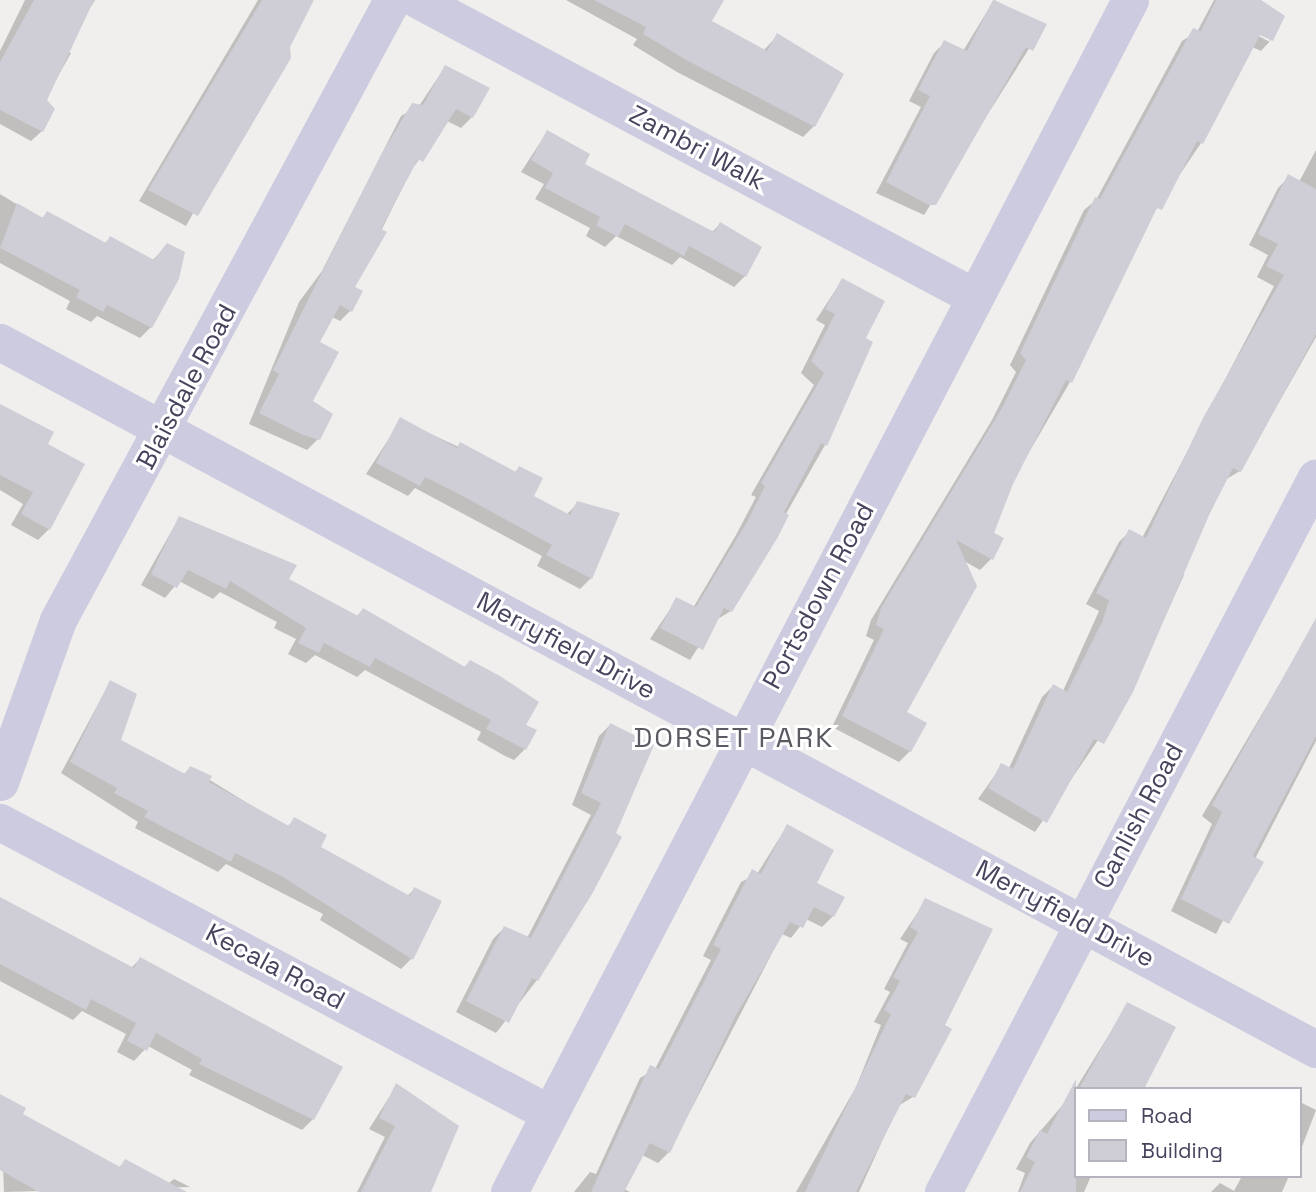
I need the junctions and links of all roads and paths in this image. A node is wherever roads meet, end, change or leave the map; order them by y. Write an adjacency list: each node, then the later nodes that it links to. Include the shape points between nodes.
1 (392, 0): 6 (street, Blaisdale Road)
2 (418, 0): 4 (street, Zambri Walk)
3 (1130, 0): 4 (street, Portsdown Road)
4 (975, 297): 8 (street, Portsdown Road)
5 (0, 342): 6 (street, Merryfield Drive)
6 (164, 431): 8 (street, Merryfield Drive); 9 (street, Blaisdale Road, via 58,620)
7 (1316, 477): 11 (street, Canlish Road)
8 (743, 740): 11 (street, Merryfield Drive); 13 (street, Portsdown Road)
9 (0, 782)
10 (0, 821): 13 (street, Kecala Road)
11 (1083, 924): 12 (street, Merryfield Drive); 15 (street, Canlish Road)
12 (1316, 1049)
13 (550, 1113): 14 (street, Portsdown Road)
14 (509, 1192)
15 (943, 1192)

